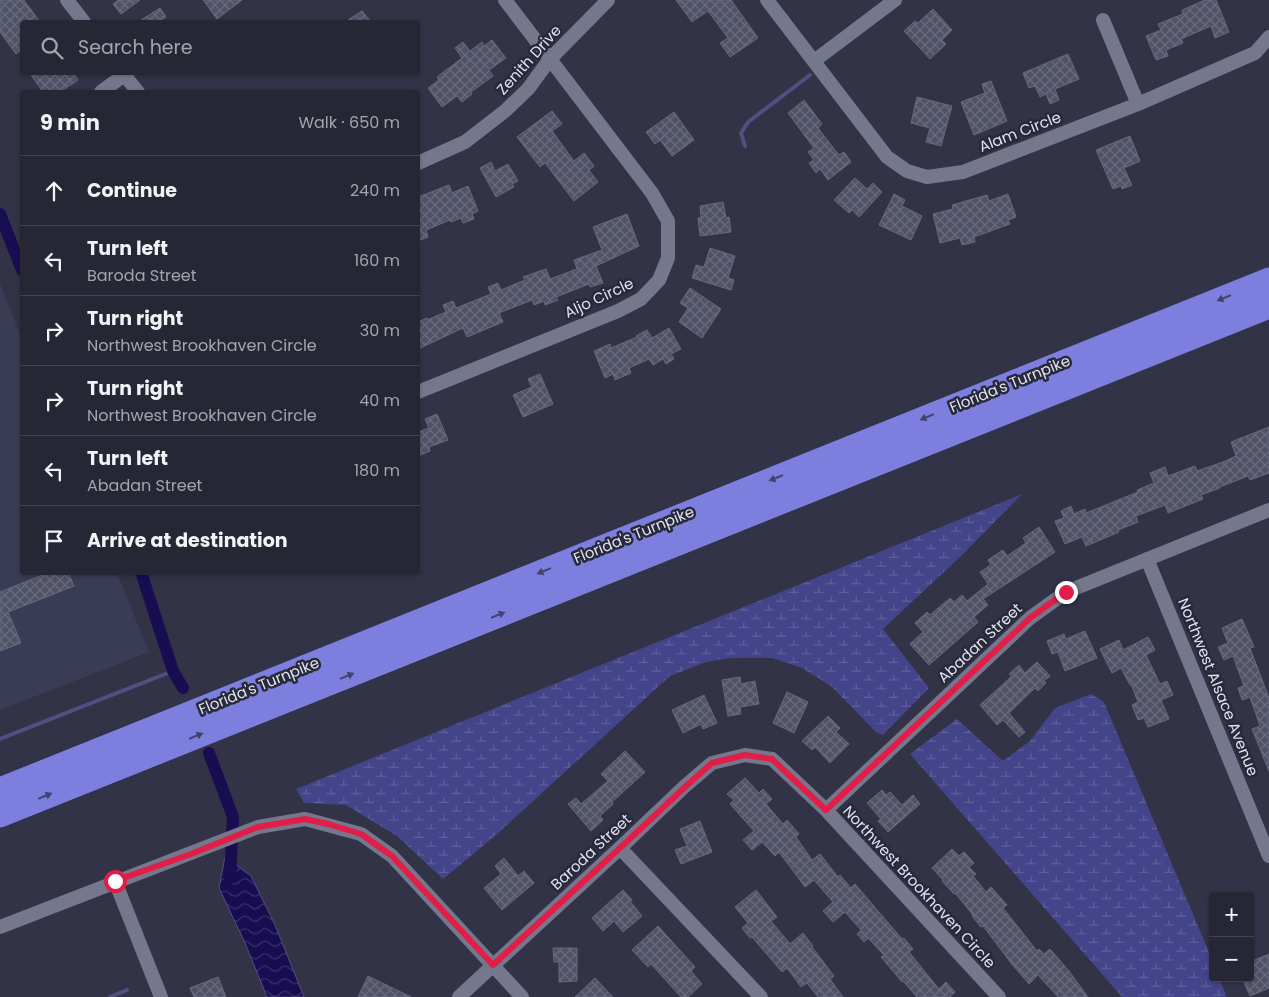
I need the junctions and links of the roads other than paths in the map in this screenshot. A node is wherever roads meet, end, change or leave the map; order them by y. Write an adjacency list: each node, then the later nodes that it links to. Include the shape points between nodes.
1 (67, 0): 6 (street)
2 (505, 0): 9 (street, Aljo Circle)
3 (608, 0): 9 (street, Zenith Drive)
4 (768, 0): 10 (street, Alam Circle)
5 (895, 0): 10 (street)
6 (82, 20)
7 (1104, 20): 15 (street)
8 (1269, 37): 15 (street, Alam Circle, via 1255,53)
9 (550, 59): 16 (street, Zenith Drive, via 528,89 492,121 465,142); 19 (street, Aljo Circle, via 652,193 668,222 668,258 659,280 642,299)
10 (814, 62): 15 (street, Alam Circle, via 887,157 907,171 927,177 963,172)
11 (122, 75): 13 (street)
12 (124, 75): 14 (street)
13 (103, 90)
14 (136, 90)
15 (1138, 104)
16 (420, 162)
17 (1269, 280): 23 (highway, Florida's Turnpike, one-way to 23)
18 (1269, 306): 25 (highway, Florida's Turnpike, one-way to 18)
19 (420, 391)
20 (1269, 510): 21 (street, Abadan Street)
21 (1147, 559): 24 (street, Abadan Street, via 1066,592 1030,618); 27 (street, Northwest Alsace Avenue)
22 (712, 763): 24 (street, Northwest Brookhaven Circle, via 745,755 772,759); 26 (street, Baroda Street)
23 (0, 790)
24 (826, 810): 35 (street, Northwest Brookhaven Circle)
25 (0, 814)
26 (620, 848): 30 (street, Baroda Street); 34 (street)
27 (1269, 856)
28 (115, 881): 29 (street); 30 (street, via 258,827 305,819 361,834 392,856); 31 (street)
29 (0, 927)
30 (493, 965): 32 (street, Baroda Street); 33 (street)
31 (161, 997)
32 (459, 997)
33 (522, 997)
34 (761, 997)
35 (999, 997)

